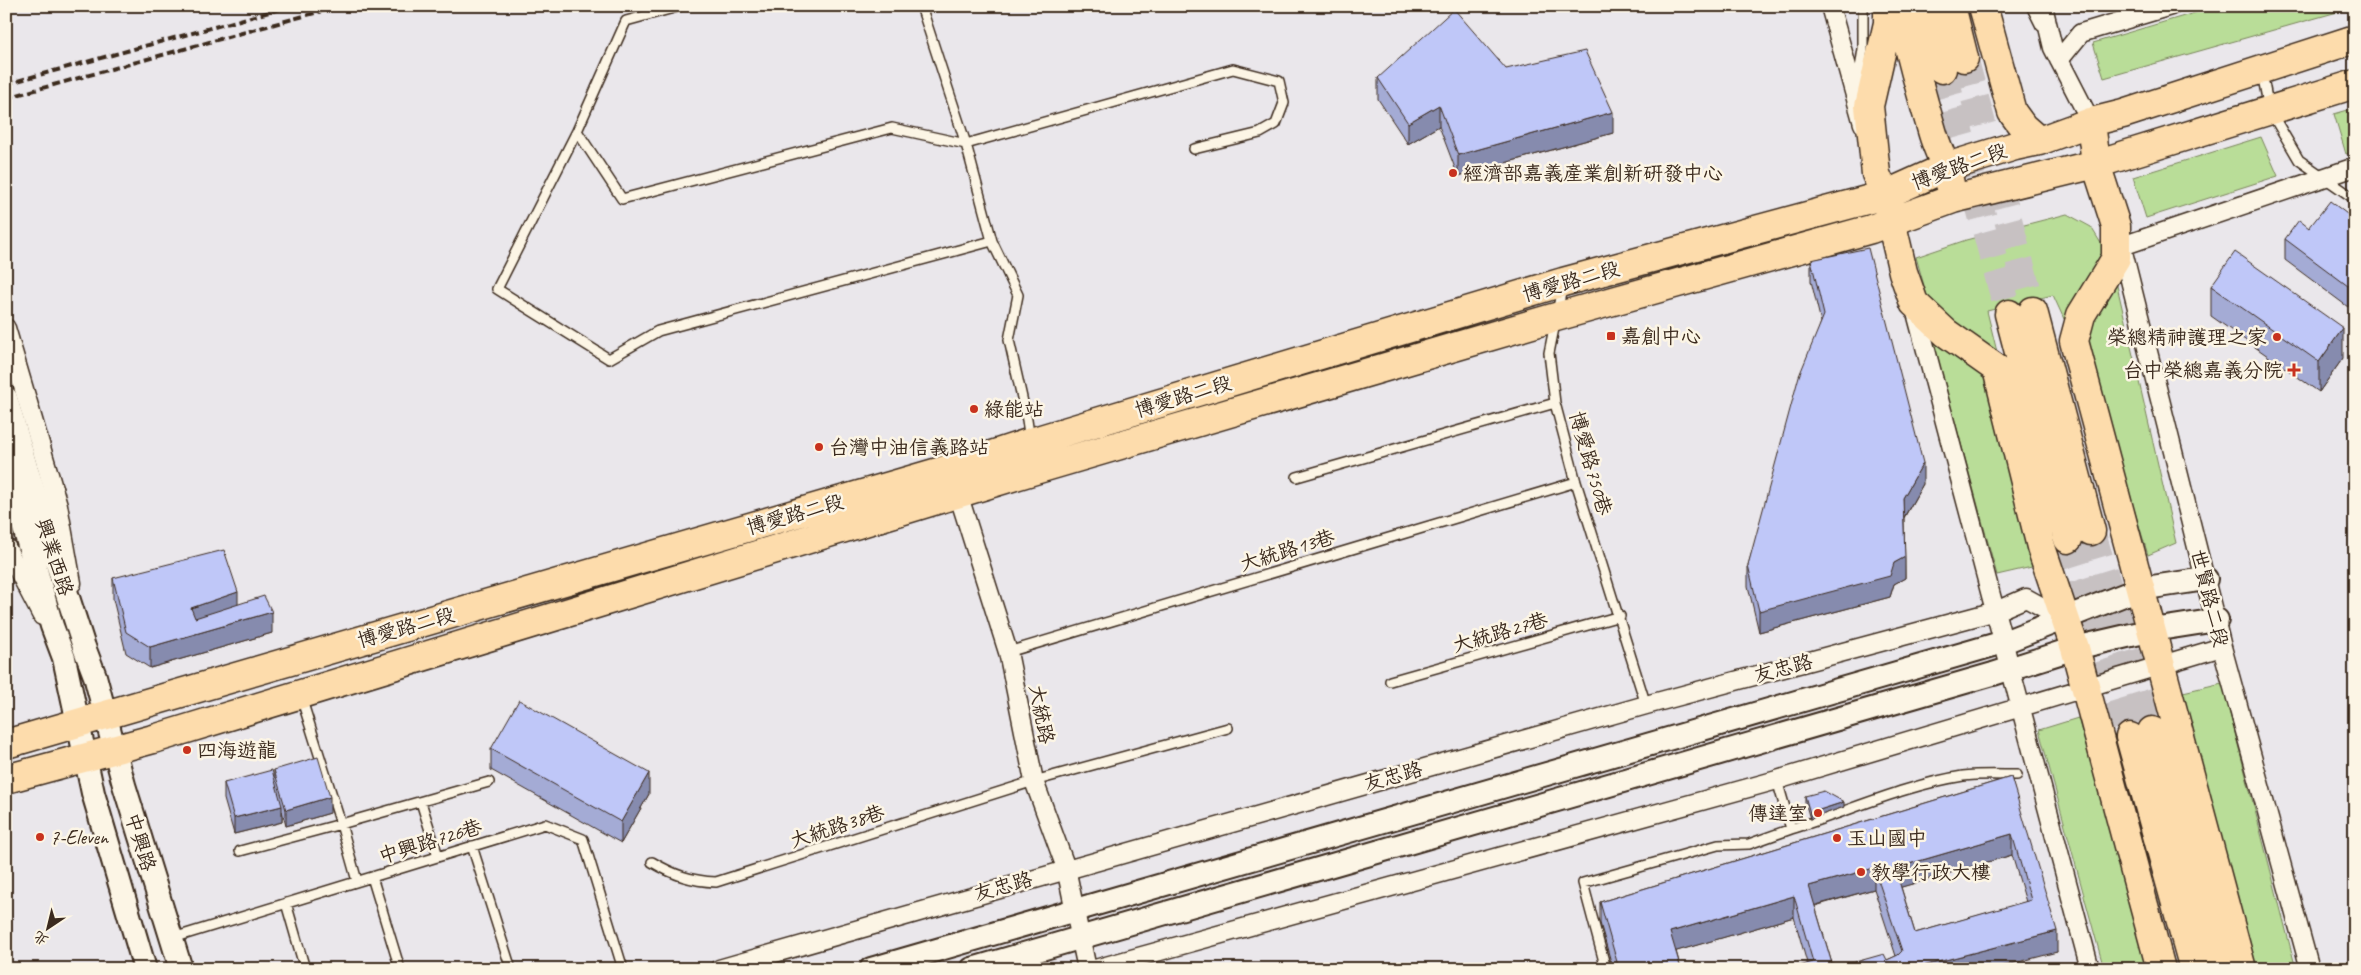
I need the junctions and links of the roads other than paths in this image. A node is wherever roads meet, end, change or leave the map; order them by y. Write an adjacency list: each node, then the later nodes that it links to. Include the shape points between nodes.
1 (681, 6): 20 (lane, via 626,21)
2 (920, 6): 22 (lane)
3 (1830, 6): 17 (street)
4 (1863, 6): 17 (lane, via 1863,49)
5 (1888, 6): 27 (main road, via 1888,23 1869,106)
6 (1899, 6): 25 (main road, via 1938,151)
7 (1926, 6): 8 (main road, via 1953,64)
8 (1951, 6)
9 (1983, 6): 21 (main road, via 2012,112)
10 (2031, 6): 14 (lane)
11 (2043, 6): 14 (street)
12 (2171, 6): 14 (street, via 2081,33)
13 (2355, 39): 15 (main road, 博愛路二段)
14 (2056, 54): 19 (street)
15 (2261, 69): 18 (lane); 19 (main road, 博愛路二段)
16 (2355, 84): 18 (main road, 博愛路二段)
17 (1856, 98): 27 (street)
18 (2269, 109): 24 (main road, 博愛路二段); 28 (lane, via 2299,160)
19 (2091, 122): 21 (main road, 博愛路二段); 24 (main road)
20 (577, 131): 22 (lane, via 622,199 892,128); 34 (lane, via 497,289 609,359 658,331)
21 (2039, 141): 25 (main road, 博愛路二段)
22 (966, 144): 23 (lane, via 1233,69 1279,81 1284,103 1276,124 1260,133); 34 (lane)
23 (1194, 148)
24 (2096, 164): 30 (main road, 博愛路二段); 33 (main road)
25 (1947, 167): 29 (main road, 博愛路二段); 30 (main road)
26 (2355, 167): 28 (street)
27 (1875, 168): 29 (main road)
28 (2324, 176): 31 (lane); 33 (street)
29 (1885, 194): 32 (main road); 35 (main road, 博愛路二段)
30 (1953, 199): 32 (main road, 博愛路二段)
31 (2355, 199)
32 (1892, 223): 36 (main road, via 1903,272); 38 (main road, 博愛路二段)
33 (2119, 236): 51 (street, 世賢路二段); 52 (main road, via 2116,258 2081,315 2074,341)
34 (992, 241): 42 (lane, via 1018,295 1009,340)
35 (1563, 282): 38 (lane, 博愛路750巷); 42 (main road, 博愛路二段)
36 (1914, 302): 53 (street); 55 (main road, via 1946,333 1998,369 2041,547)
37 (2021, 313): 49 (main road)
38 (1556, 317): 41 (lane, 博愛路750巷, via 1550,353); 45 (main road, 博愛路二段)
39 (6, 328): 61 (street, via 58,505)
40 (6, 398): 61 (street, 興業西路)
41 (1555, 403): 46 (lane); 47 (lane, 博愛路750巷)
42 (1030, 442): 44 (main road, 博愛路二段); 45 (lane)
43 (6, 465): 61 (street, 興業西路, via 52,626)
44 (952, 468): 48 (street, 大統路); 70 (main road, 博愛路二段)
45 (1035, 470): 48 (main road, 博愛路二段)
46 (1297, 477)
47 (1576, 482): 54 (lane, 博愛路750巷); 62 (lane, 大統路13巷)
48 (957, 495): 62 (street, 大統路); 67 (main road, 博愛路二段)
49 (2080, 535)
50 (6, 548): 61 (street)
51 (2206, 578): 52 (street, 友忠路); 56 (street, 世賢路二段)
52 (2139, 589): 55 (street, 友忠路); 57 (main road)
53 (1996, 611): 55 (street, 友忠路, via 2026,598); 58 (street); 68 (street, 友忠路)
54 (1620, 616): 65 (lane, 大統路27巷); 68 (lane, 博愛路750巷)
55 (2064, 619): 58 (street, 友忠路); 60 (main road)
56 (2217, 620): 57 (street); 59 (street, 世賢路二段)
57 (2153, 630): 60 (street); 63 (main road)
58 (2004, 642): 64 (street); 92 (street, 友忠路)
59 (2222, 647): 63 (street); 112 (street, 世賢路二段)
60 (2075, 648): 64 (street); 66 (main road)
61 (74, 652): 70 (street, 興業西路); 71 (street, 興業西路)
62 (1008, 652): 79 (street, 大統路)
63 (2161, 665): 66 (street); 111 (main road)
64 (2009, 669): 69 (street); 93 (street)
65 (1390, 681)
66 (2086, 688): 69 (street); 108 (main road)
67 (301, 694): 74 (main road, 博愛路二段); 82 (lane)
68 (1646, 704): 88 (street, 友忠路)
69 (2020, 707): 78 (street); 107 (street)
70 (106, 715): 71 (main road, 博愛路二段); 74 (street, 中興路)
71 (77, 723): 73 (main road, 博愛路二段); 75 (street, 中興路)
72 (1228, 728): 79 (lane)
73 (6, 744)
74 (114, 750): 75 (main road, 博愛路二段); 94 (street, 中興路)
75 (84, 758): 77 (main road, 博愛路二段); 95 (street, 中興路)
76 (2016, 775): 83 (lane, via 1964,776 1916,788)
77 (6, 779)
78 (1777, 780): 83 (lane); 105 (street)
79 (1034, 781): 87 (lane, 大統路38巷, via 716,882 693,881); 88 (street, 大統路)
80 (490, 782): 81 (lane)
81 (421, 802): 82 (lane); 86 (lane)
82 (341, 824): 85 (lane); 90 (lane)
83 (1791, 829): 106 (lane, via 1750,844 1718,845 1583,883)
84 (472, 846): 86 (lane, 中興路726巷); 99 (lane); 100 (lane, 中興路726巷, via 545,824 583,839)
85 (240, 851)
86 (438, 856): 89 (lane, 中興路726巷)
87 (652, 862)
88 (1066, 868): 92 (street, 大統路); 101 (street, 友忠路)
89 (372, 877): 90 (lane, 中興路726巷); 98 (lane)
90 (357, 881): 91 (lane, 中興路726巷)
91 (286, 903): 94 (lane, 中興路726巷); 97 (lane)
92 (1074, 909): 93 (street, 大統路); 102 (street, 友忠路)
93 (1080, 937): 103 (street); 104 (street, 大統路)
94 (170, 939): 96 (street, 中興路)
95 (145, 969)
96 (181, 969)
97 (305, 969)
98 (400, 969)
99 (511, 969)
100 (623, 969)
101 (719, 969)
102 (871, 969)
103 (972, 969)
104 (1087, 969)
105 (1095, 969)
106 (1606, 969)
107 (2090, 969)
108 (2161, 969)
109 (2194, 969): 110 (main road, via 2141,734)
110 (2216, 969)
111 (2242, 969)
112 (2310, 969)

